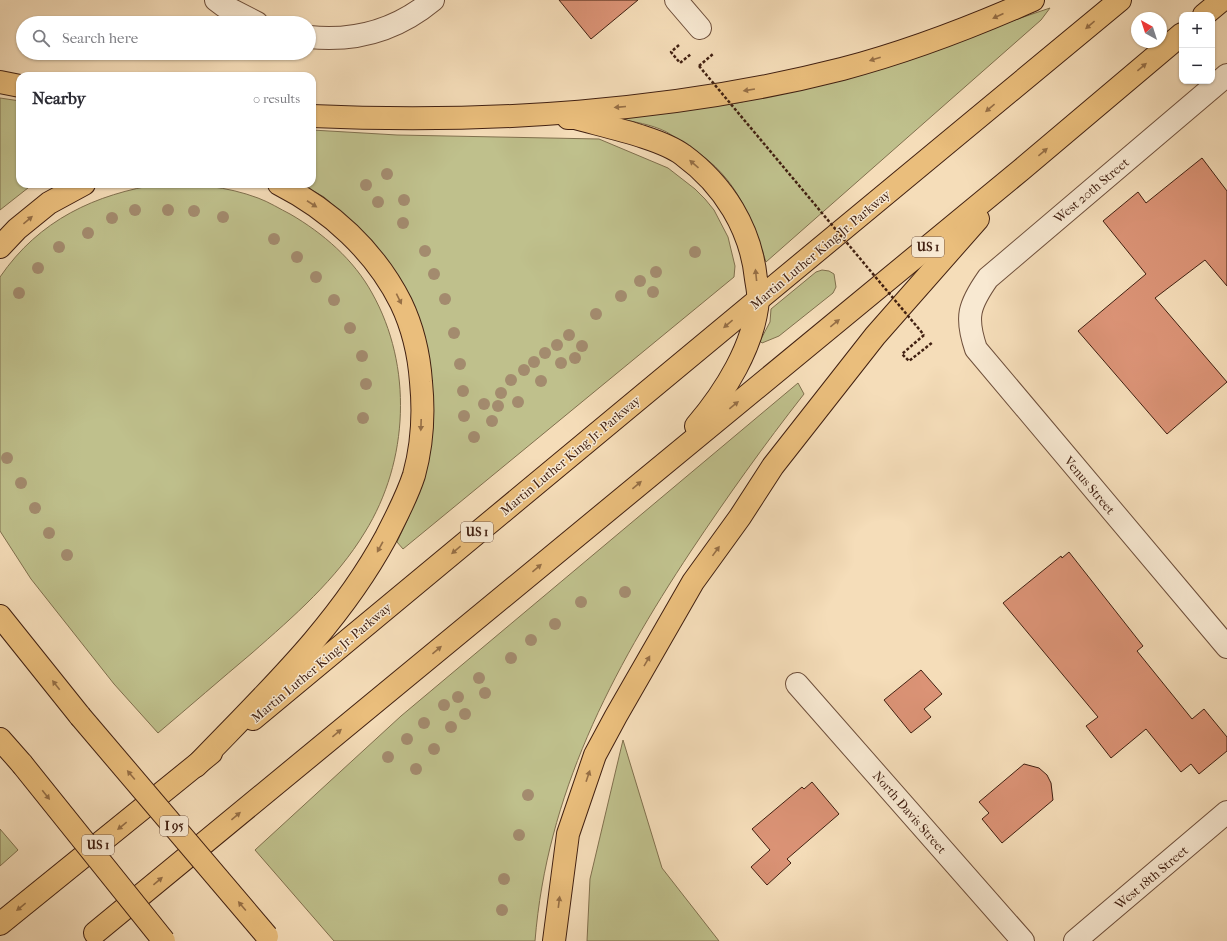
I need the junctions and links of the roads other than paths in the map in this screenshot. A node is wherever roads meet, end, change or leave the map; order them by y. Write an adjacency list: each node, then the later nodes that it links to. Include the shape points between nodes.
1 (216, 0): 8 (street)
2 (433, 0): 10 (street, via 395,26 371,35)
3 (676, 0): 9 (street)
4 (1034, 0): 16 (highway, one-way to 16, via 993,18 906,49 843,69 760,88 633,106)
5 (1120, 0): 21 (highway, Martin Luther King Jr. Parkway / US 1, one-way to 21)
6 (1222, 0): 7 (highway)
7 (1208, 12)
8 (243, 16)
9 (700, 28)
10 (316, 37)
11 (1179, 37): 17 (highway, US 1, one-way to 11)
12 (0, 82): 13 (highway)
13 (16, 85)
14 (1223, 86): 22 (street, West 20th Street, via 988,278 975,296)
15 (316, 116): 16 (highway)
16 (490, 117): 21 (highway, one-way to 16, via 755,268 738,217 723,192 682,154 660,143 575,118)
17 (1021, 170): 23 (highway, US 1, one-way to 17); 36 (highway, one-way to 17, via 568,834 595,755 693,582 773,466 875,336)
18 (77, 188): 20 (highway, one-way to 18, via 17,229 50,203)
19 (286, 188): 30 (highway, one-way to 30, via 316,206 344,228 369,254 394,288 410,322 419,360 421,434 414,474 399,512 354,591 300,658)
20 (0, 247)
21 (758, 299): 23 (highway, via 752,331 742,355 704,417); 30 (highway, Martin Luther King Jr. Parkway / US 1, one-way to 30)
22 (970, 316): 27 (street, Venus Street, via 970,332 976,349)
23 (671, 457): 33 (highway, US 1, one-way to 23)
24 (0, 601): 26 (highway)
25 (0, 616): 26 (highway, I 95)
26 (14, 633): 34 (highway, I 95, one-way to 26, bridge, via 80,716)
27 (1227, 647)
28 (797, 684): 37 (street, North Davis Street)
29 (0, 739): 35 (highway, one-way to 35, bridge)
30 (196, 766): 32 (highway, Martin Luther King Jr. Parkway / US 1, one-way to 32)
31 (1227, 812): 38 (street, West 18th Street)
32 (0, 924)
33 (90, 937)
34 (270, 938)
35 (164, 941)
36 (554, 941)
37 (1023, 941)
38 (1075, 941)

